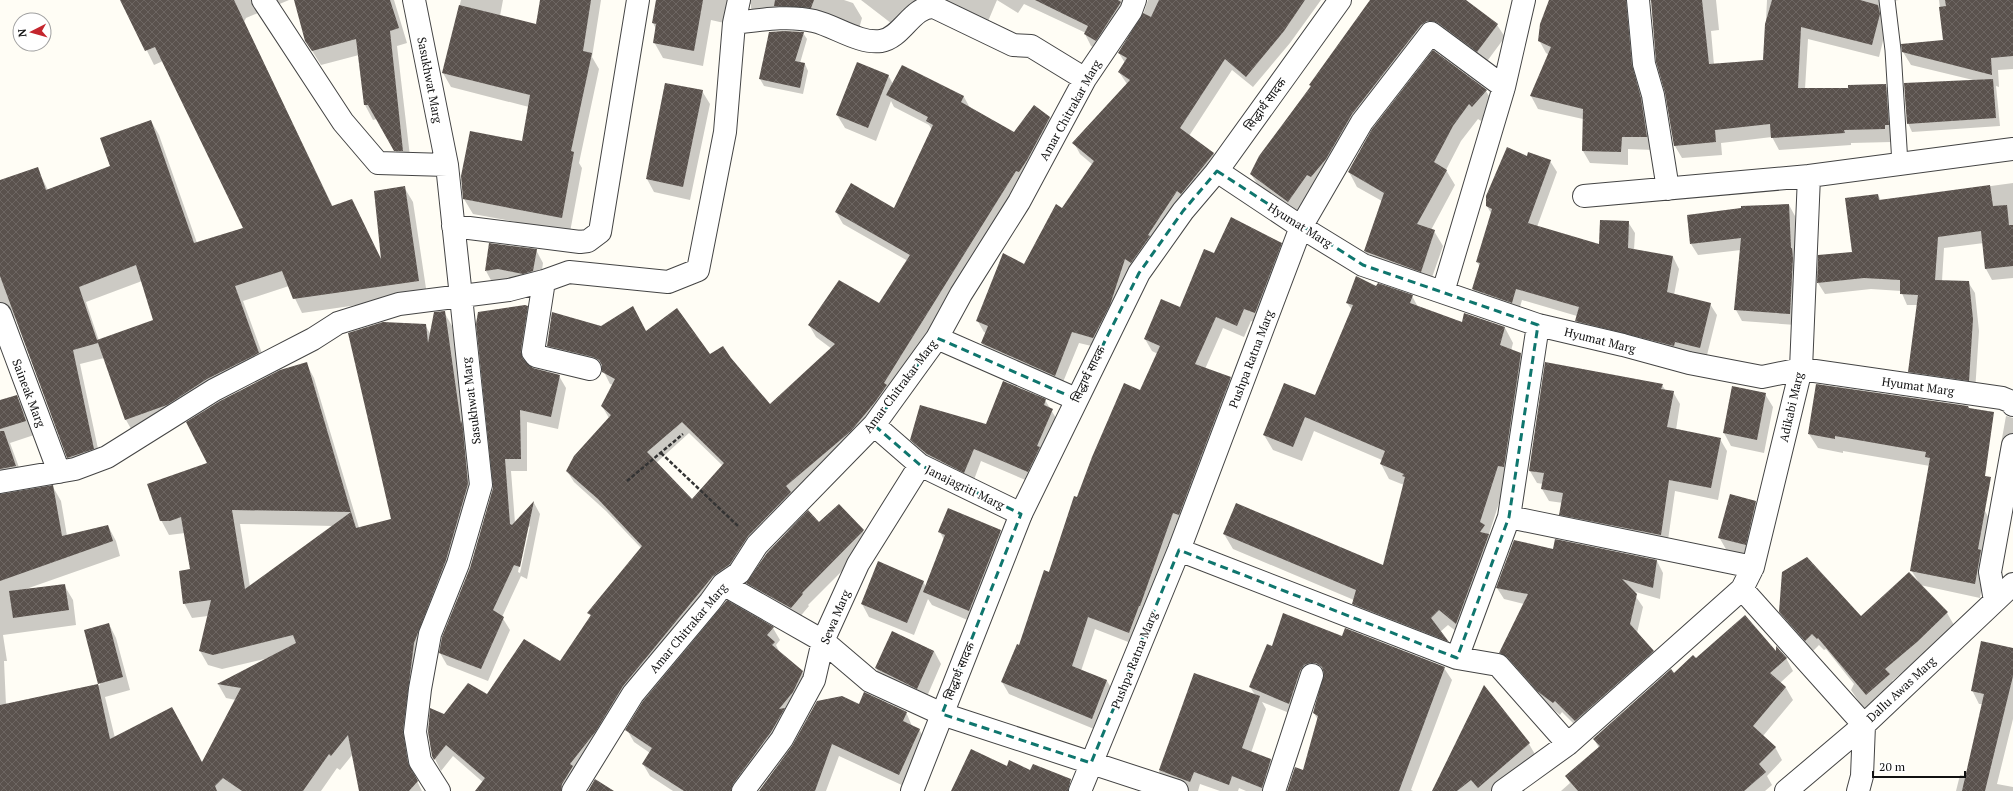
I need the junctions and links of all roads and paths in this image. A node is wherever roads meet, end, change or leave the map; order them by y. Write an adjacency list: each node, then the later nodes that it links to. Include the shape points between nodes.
1 (263, 0): 14 (street, via 343,122 378,163)
2 (414, 0): 14 (street, Sasukhwat Marg)
3 (638, 0): 20 (street, via 600,232 588,241 580,242)
4 (739, 0): 10 (street)
5 (1135, 0): 11 (street, Amar Chitrakar Marg, via 1131,11)
6 (1340, 0): 16 (street, सिद्धार्थ सादक)
7 (1524, 0): 12 (street)
8 (1638, 0): 18 (street, via 1644,64 1653,94)
9 (1887, 0): 15 (lane, via 1894,50)
10 (734, 24): 11 (street, via 789,19 813,21 872,42 893,35 919,12 934,7 1013,45 1031,46); 22 (street, via 725,132 698,270 668,282 569,272)
11 (1085, 79): 27 (street, Amar Chitrakar Marg, via 1019,202)
12 (1504, 87): 21 (street, Pushpa Ratna Marg, via 1431,33 1362,122); 23 (street)
13 (2013, 149): 15 (street)
14 (447, 164): 20 (street, Sasukhwat Marg)
15 (1900, 164): 17 (street)
16 (1217, 171): 21 (street, Hyumat Marg); 30 (street, सिद्धार्थ सादक, via 1183,211 1139,273)
17 (1809, 176): 18 (street); 28 (street, Adikabi Marg)
18 (1668, 189): 19 (street)
19 (1584, 196)
20 (453, 226): 24 (street, Sasukhwat Marg)
21 (1301, 227): 23 (street, Hyumat Marg, via 1363,265); 43 (street, Pushpa Ratna Marg)
22 (544, 281): 24 (street, via 509,290); 29 (street, via 533,352 536,356)
23 (1443, 292): 26 (street, Hyumat Marg)
24 (462, 297): 37 (street, via 399,304 338,323 313,339 214,390 108,457); 56 (street, Sasukhwat Marg, via 465,348 481,485 458,564 430,634 420,689 415,732 420,761)
25 (0, 314): 37 (street, Saineak Marg)
26 (1538, 325): 28 (street, Hyumat Marg, via 1689,363 1762,377); 41 (street)
27 (936, 338): 30 (street); 32 (street, Amar Chitrakar Marg)
28 (1801, 368): 31 (street, Hyumat Marg, via 2002,398); 44 (street, Adikabi Marg)
29 (590, 369)
30 (1076, 399): 40 (street, सिद्धार्थ सादक)
31 (2013, 405)
32 (874, 425): 36 (street, Janajagriti Marg); 42 (street, Amar Chitrakar Marg)
33 (683, 434): 35 (path)
34 (2013, 445): 48 (street, via 1990,572)
35 (662, 454): 38 (path); 42 (path)
36 (920, 465): 40 (street, Janajagriti Marg); 49 (street, Sewa Marg, via 858,564)
37 (59, 472): 39 (street)
38 (627, 481)
39 (0, 482)
40 (1021, 514): 52 (street, सिद्धार्थ सादक)
41 (1509, 516): 44 (street); 50 (street)
42 (757, 545): 45 (street, Amar Chitrakar Marg, via 739,573)
43 (1179, 550): 50 (street); 55 (street, Pushpa Ratna Marg)
44 (1753, 567): 47 (street, Adikabi Marg)
45 (723, 584): 49 (street); 57 (street, Amar Chitrakar Marg, via 633,694)
46 (2013, 584): 48 (street, Dallu Awas Marg)
47 (1742, 589): 53 (street); 54 (street)
48 (1995, 602): 53 (street, Dallu Awas Marg)
49 (823, 641): 52 (street, via 870,681); 58 (street, Sewa Marg, via 814,680 782,739)
50 (1457, 658): 54 (street, via 1498,665)
51 (1312, 675): 62 (street)
52 (942, 714): 55 (street); 59 (street, सिद्धार्थ सादक)
53 (1864, 725): 64 (street, Dallu Awas Marg); 65 (street, via 1862,776)
54 (1568, 744): 63 (street)
55 (1091, 763): 60 (street, Pushpa Ratna Marg); 61 (street)
56 (439, 791)
57 (573, 791)
58 (743, 791)
59 (912, 791)
60 (1080, 791)
61 (1177, 791)
62 (1274, 791)
63 (1503, 791)
64 (1786, 791)
65 (1858, 791)

